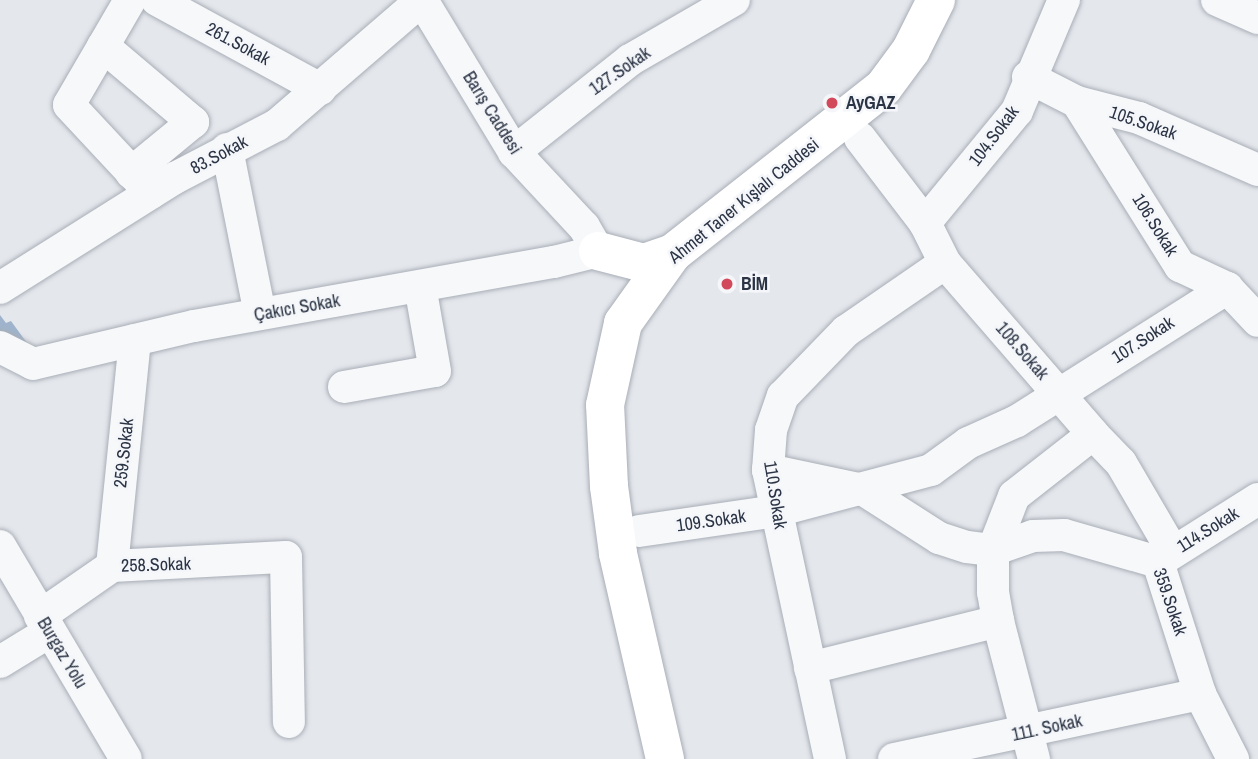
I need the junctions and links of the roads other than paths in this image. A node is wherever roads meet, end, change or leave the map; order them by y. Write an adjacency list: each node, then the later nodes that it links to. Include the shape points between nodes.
1 (130, 0): 10 (street)
2 (156, 0): 12 (street, 261.Sokak)
3 (422, 0): 12 (street, 83.Sokak); 16 (street, Barış Caddesi)
4 (734, 0): 16 (street, 127.Sokak, via 630,60)
5 (936, 0): 21 (main road, Ahmet Taner Kışlalı Caddesi, via 911,50 883,88)
6 (960, 0): 14 (main road, Ahmet Taner Kışlalı Caddesi, via 918,80)
7 (1064, 0): 11 (street, 104.Sokak)
8 (1217, 0): 9 (street)
9 (1258, 18)
10 (103, 46): 18 (street, via 69,105); 18 (street, via 192,122)
11 (1028, 78): 13 (street, 105.Sokak); 19 (street, 104.Sokak, via 1017,111)
12 (320, 89): 15 (street, 83.Sokak, via 277,125)
13 (1077, 103): 17 (street, 105.Sokak, via 1139,118); 25 (street, 106.Sokak, via 1180,266)
14 (860, 138): 19 (street, 108.Sokak); 38 (main road, Ahmet Taner Kışlalı Caddesi, via 721,241 671,294 650,329 634,374 632,407)
15 (227, 149): 18 (street, 83.Sokak); 26 (street)
16 (514, 152): 20 (street, Barış Caddesi, via 584,227)
17 (1258, 170)
18 (141, 183): 24 (street, 83.Sokak)
19 (925, 223): 22 (street, 108.Sokak)
20 (598, 251): 21 (main road, via 644,263); 23 (street, Çakıcı Sokak); 28 (main road)
21 (673, 253): 28 (main road, Ahmet Taner Kışlalı Caddesi)
22 (945, 263): 32 (street, 108.Sokak); 34 (street, 110.Sokak, via 846,331 791,387 771,430)
23 (420, 286): 26 (street, Çakıcı Sokak); 31 (street, via 435,371)
24 (0, 288)
25 (1227, 288): 27 (street, 106.Sokak); 32 (street, 107.Sokak)
26 (260, 314): 29 (street, Çakıcı Sokak)
27 (1258, 321)
28 (623, 323): 51 (main road, Ahmet Taner Kışlalı Caddesi, via 605,405 609,486 618,553)
29 (135, 340): 30 (street, Çakıcı Sokak, via 33,364); 42 (street, 259.Sokak)
30 (0, 346)
31 (344, 387)
32 (1060, 394): 33 (street, 108.Sokak); 35 (street, 109.Sokak, via 1017,421 968,443 930,470)
33 (1093, 435): 40 (street, via 1014,496); 41 (street, 108.Sokak, via 1121,463)
34 (768, 470): 35 (street, 109.Sokak); 37 (street, 110.Sokak)
35 (864, 490): 37 (street, 109.Sokak); 40 (street, 109.Sokak, via 939,538)
36 (1258, 499): 41 (street, 114.Sokak)
37 (776, 511): 38 (street, 109.Sokak); 46 (street, 110.Sokak)
38 (639, 531): 52 (main road, Ahmet Taner Kışlalı Caddesi)
39 (0, 546): 44 (street, Burgaz Yolu)
40 (993, 550): 41 (street, 359.Sokak, via 1033,536 1064,535); 43 (street)
41 (1166, 557): 47 (street, 359.Sokak)
42 (112, 566): 44 (street, 258.Sokak); 48 (street, 258.Sokak, via 286,557)
43 (998, 621): 46 (street); 49 (street)
44 (45, 624): 45 (street, 258.Sokak); 50 (street, Burgaz Yolu)
45 (0, 662)
46 (810, 668): 53 (street, 110.Sokak)
47 (1200, 694): 49 (street, 111. Sokak); 55 (street, 359.Sokak)
48 (289, 722)
49 (1031, 746): 54 (street, 111. Sokak)
50 (126, 759)
51 (664, 759)
52 (689, 759)
53 (830, 759)
54 (894, 759)
55 (1233, 759)

